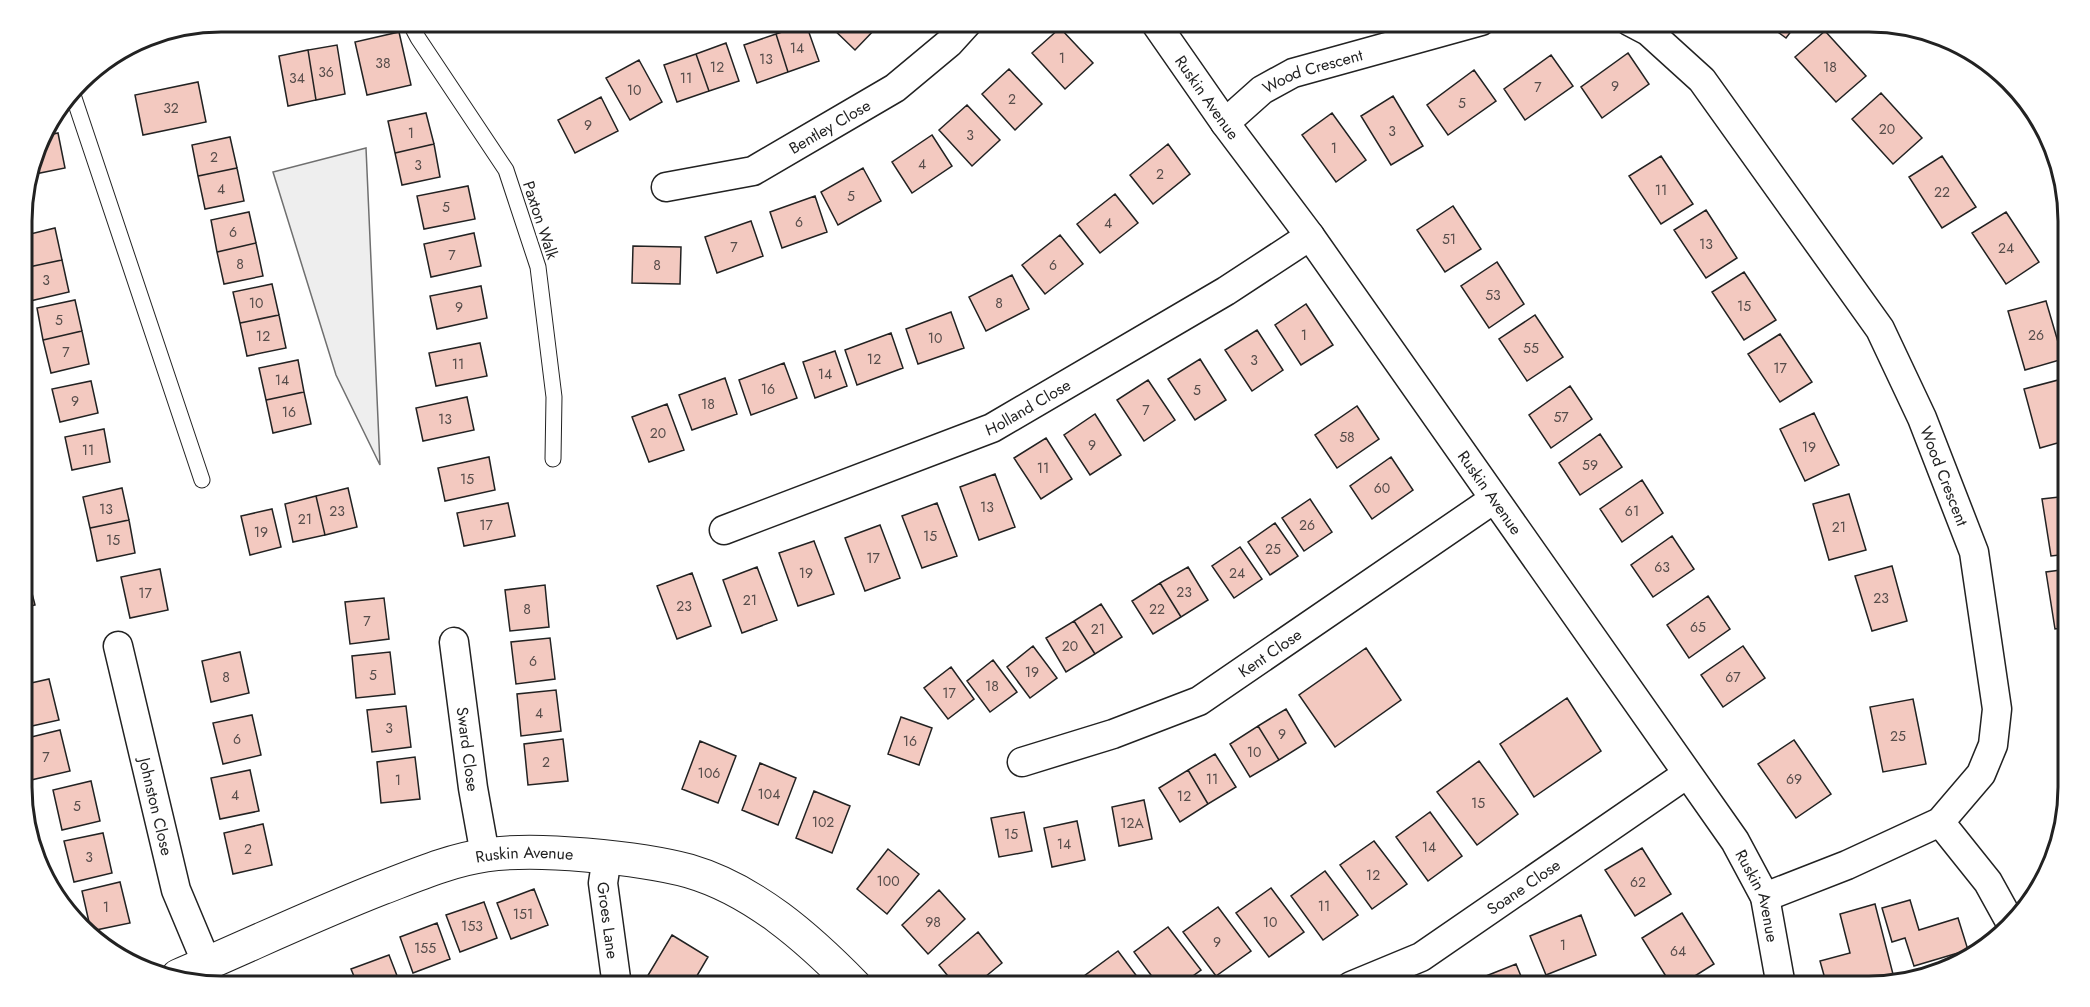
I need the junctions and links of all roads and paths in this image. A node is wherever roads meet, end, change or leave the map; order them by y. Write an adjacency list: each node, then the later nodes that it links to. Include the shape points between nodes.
1 (415, 32): 10 (lane, Paxton Walk, via 506,170 538,267 554,397)
2 (959, 32): 8 (street, Bentley Close, via 896,88 753,171)
3 (1162, 32): 7 (street, Ruskin Avenue)
4 (1441, 32): 7 (street, Wood Crescent, via 1293,73 1262,90)
5 (1649, 32): 18 (street, Wood Crescent, via 1702,80 1880,329 1922,418 1974,552 1997,709 1993,745 1981,774)
6 (75, 101): 11 (lane)
7 (1225, 123): 9 (street, Ruskin Avenue)
8 (666, 187)
9 (1310, 236): 12 (street, Ruskin Avenue); 13 (street, Holland Close, via 1226,291 992,428)
10 (553, 459)
11 (201, 480)
12 (1494, 499): 16 (street, Kent Close, via 1199,701 1113,734); 17 (street, Ruskin Avenue)
13 (724, 530)
14 (454, 642): 19 (street, Sward Close)
15 (118, 646): 23 (street, Johnston Close)
16 (1022, 762)
17 (1687, 774): 21 (street, Ruskin Avenue, via 1735,841); 24 (street, Soane Close, via 1421,957)
18 (1940, 822): 21 (street, Wood Crescent, via 1846,866); 22 (street, via 1988,882)
19 (485, 855): 20 (street, Ruskin Avenue, via 542,852); 23 (street, Ruskin Avenue, via 426,871)
20 (607, 857): 26 (street, Groes Lane, via 603,883); 27 (street, Ruskin Avenue, via 689,871 727,886 778,917)
21 (1765, 897): 25 (street, Ruskin Avenue)
22 (2007, 916)
23 (193, 970)
24 (1377, 975)
25 (1779, 975)
26 (616, 976)
27 (845, 976)

